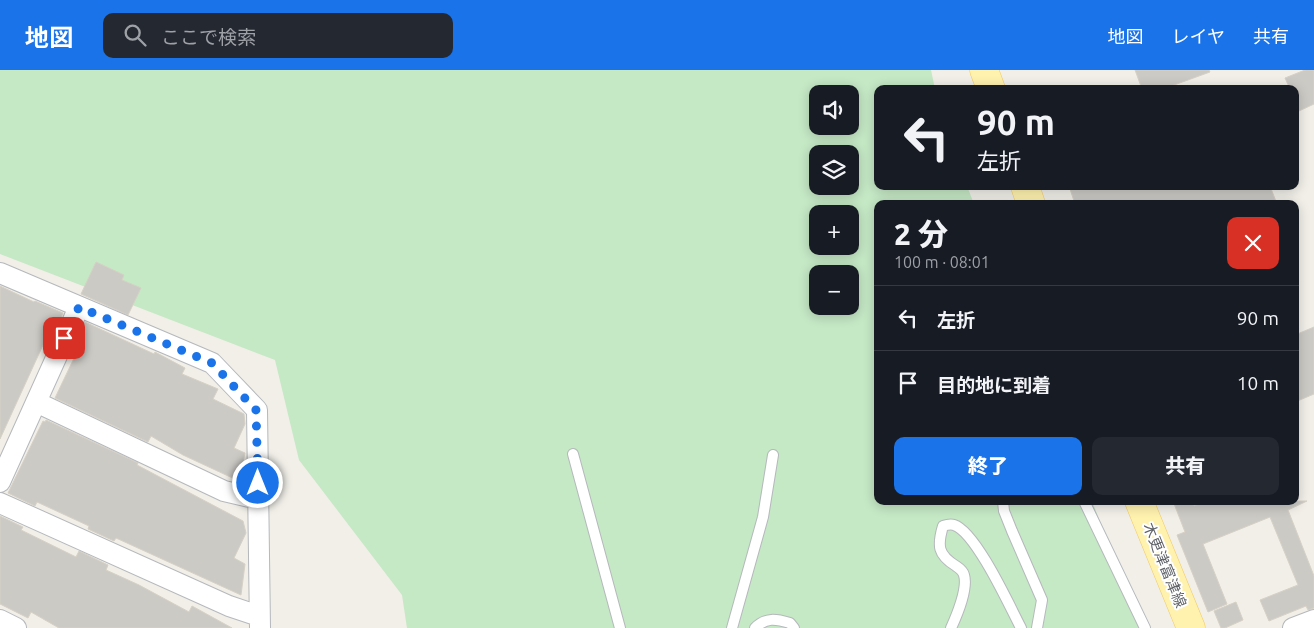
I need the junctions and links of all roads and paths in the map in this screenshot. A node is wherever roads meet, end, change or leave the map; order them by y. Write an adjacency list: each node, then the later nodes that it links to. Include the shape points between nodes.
1 (984, 70): 2 (main road)
2 (990, 85)
3 (0, 273): 4 (street)
4 (79, 307): 5 (street); 9 (street, via 212,363 245,397 256,410 258,418)
5 (36, 402): 8 (street); 9 (street, via 224,491)
6 (573, 454): 18 (lane)
7 (773, 456): 19 (lane, via 763,517)
8 (0, 482)
9 (258, 499): 16 (street)
10 (0, 503): 16 (street)
11 (1003, 505): 24 (lane, via 1042,600)
12 (1086, 505): 25 (lane)
13 (1141, 505): 26 (main road, 木更津富津線)
14 (0, 620): 17 (street)
15 (1314, 620): 27 (street)
16 (259, 622)
17 (16, 628)
18 (620, 628)
19 (732, 628)
20 (756, 628): 21 (lane, via 769,619 790,623)
21 (794, 628)
22 (952, 628): 23 (lane, via 963,596 964,575 940,550 943,526 948,525 963,531 982,555)
23 (1021, 628)
24 (1037, 628)
25 (1145, 628)
26 (1191, 628)
27 (1293, 628)

